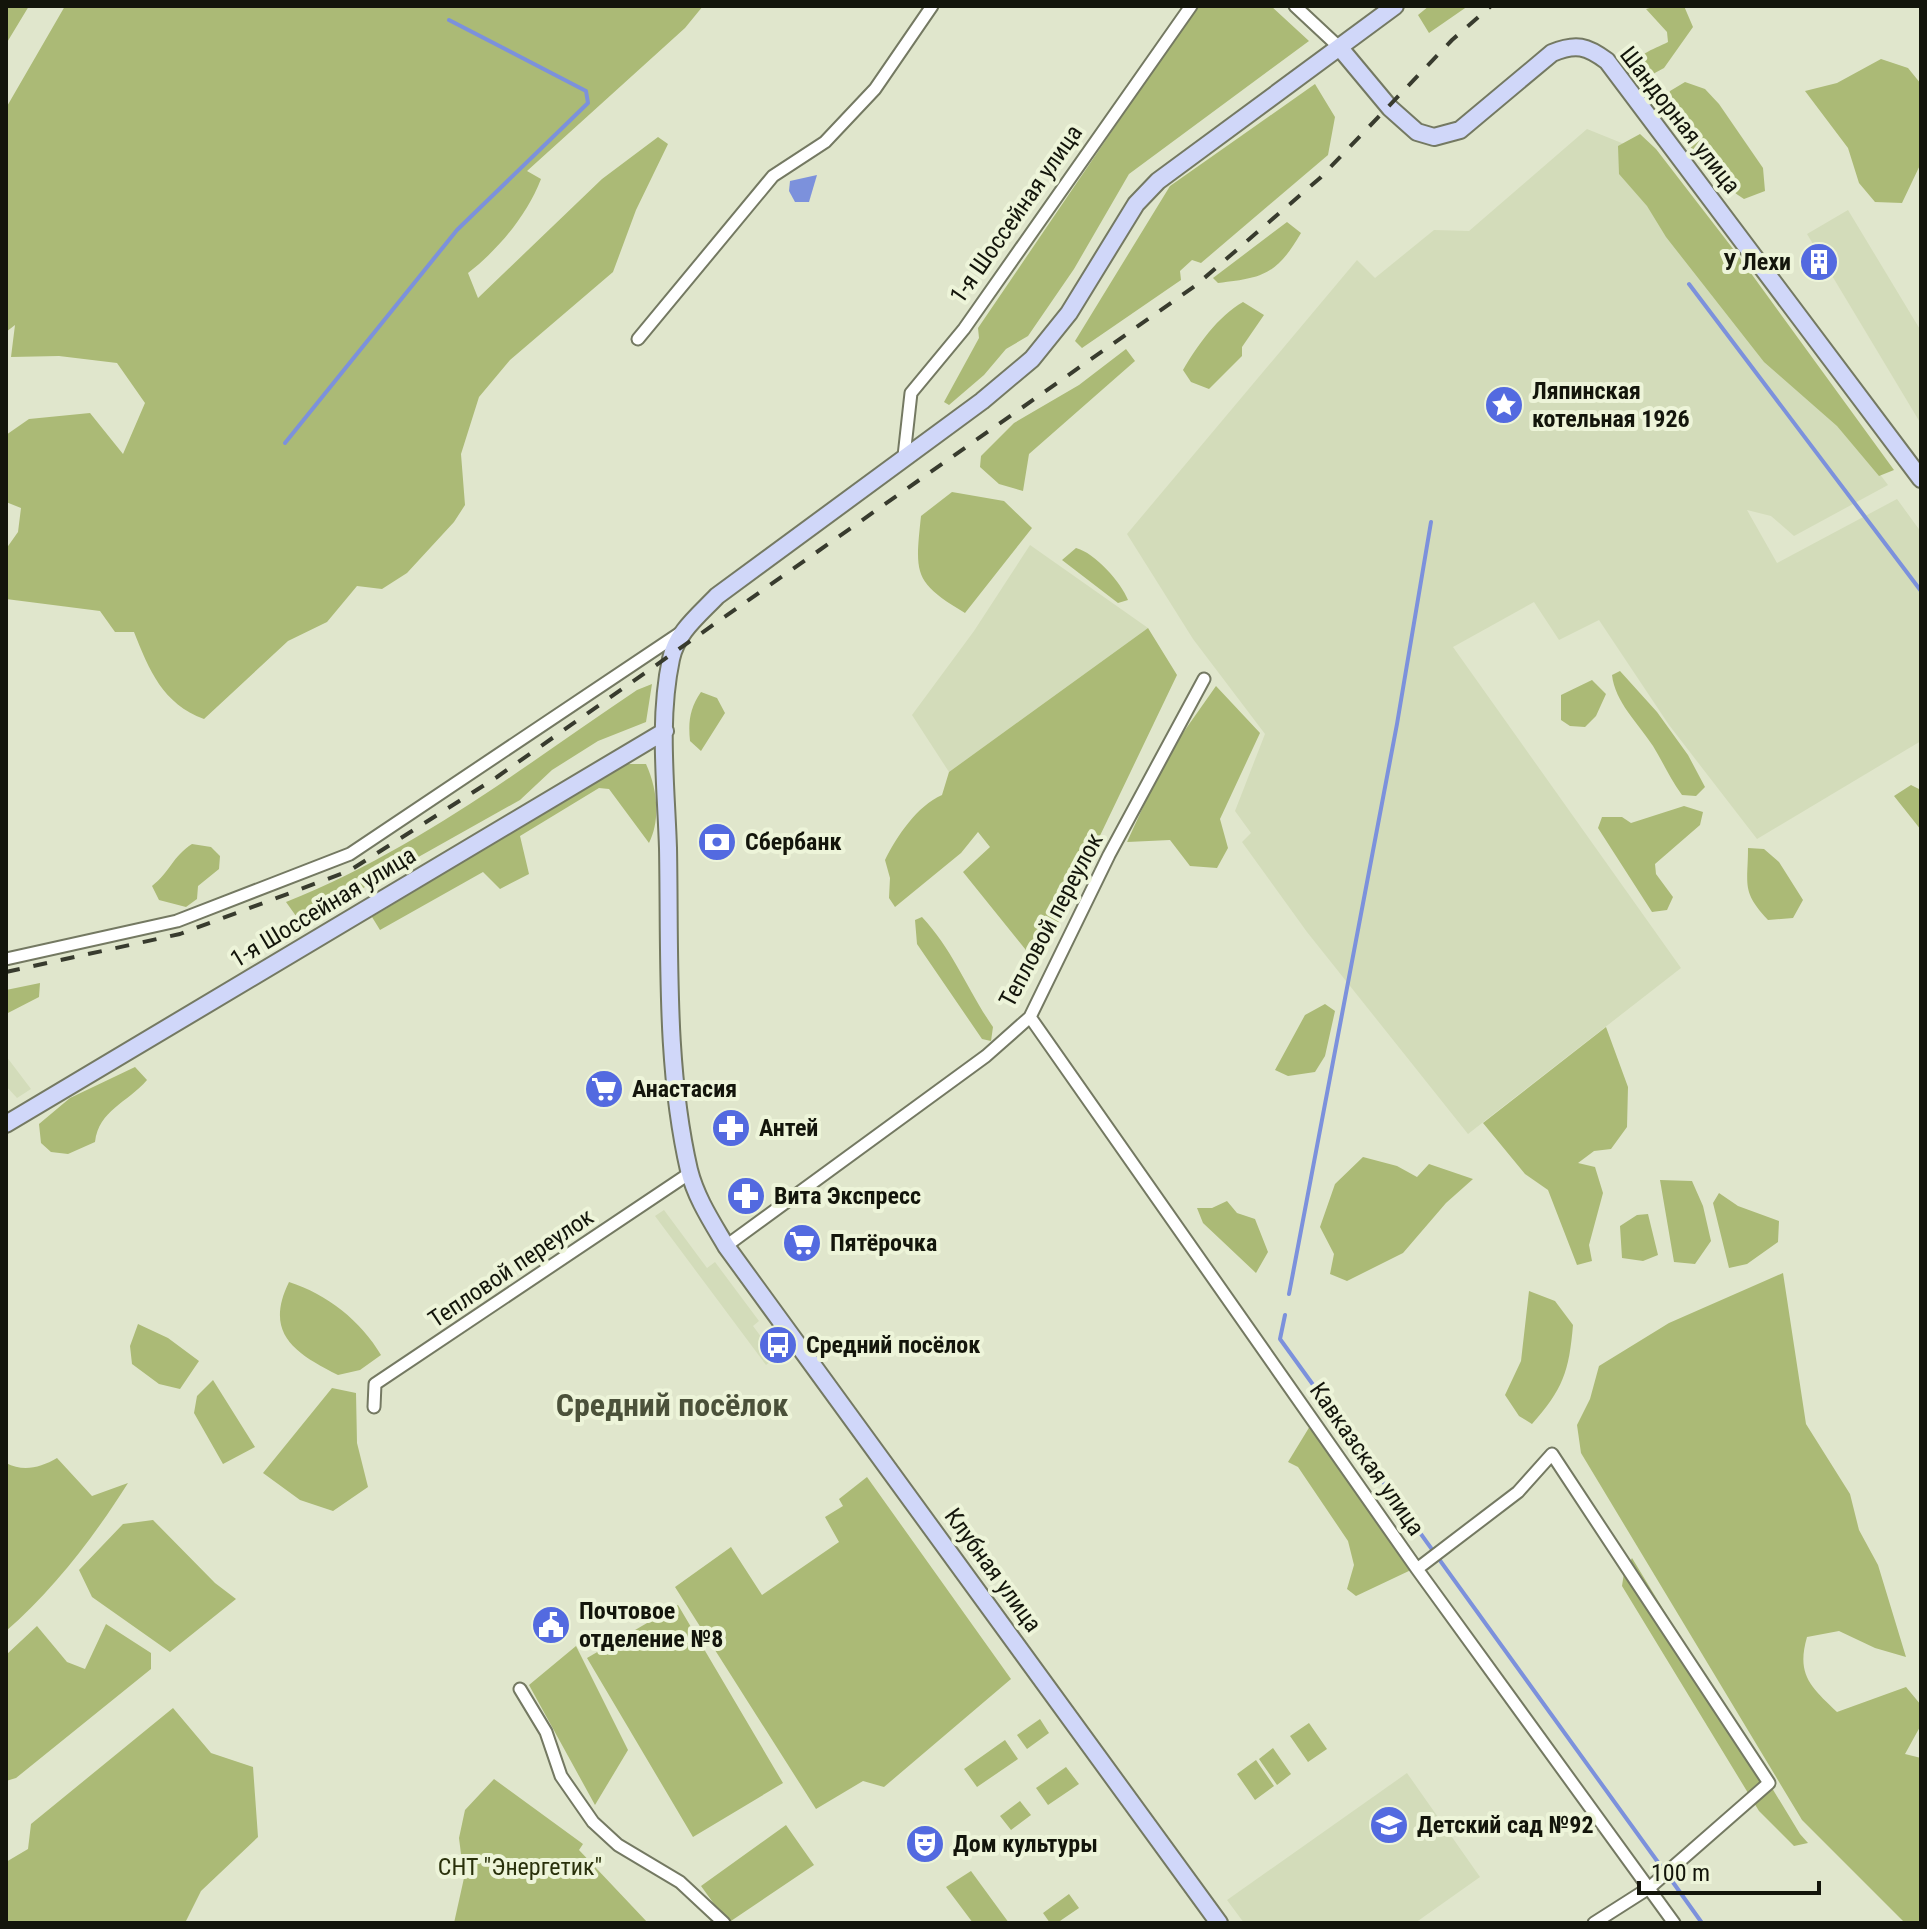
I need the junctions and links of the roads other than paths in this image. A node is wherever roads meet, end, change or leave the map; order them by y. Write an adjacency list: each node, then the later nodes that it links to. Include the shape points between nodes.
1 (932, 6): 6 (street, via 875,89 825,142 773,176)
2 (1191, 6): 7 (street, 1-я Шоссейная улица, via 964,329 911,393)
3 (1295, 6): 5 (street)
4 (1395, 6): 5 (street)
5 (1340, 48): 7 (street, via 1158,181 1136,204 1069,313 1032,359); 8 (street, Шандорная улица, via 1390,108 1417,132 1434,137 1460,130 1552,53 1588,47 1607,61)
6 (638, 339)
7 (904, 456): 9 (street, via 717,596)
8 (1921, 479)
9 (684, 631): 11 (street, Клубная улица, via 671,657); 12 (street, via 350,854 177,921)
10 (1204, 679): 13 (street, Тепловой переулок)
11 (665, 731): 14 (street, 1-я Шоссейная улица); 15 (street, Клубная улица, via 672,1012)
12 (6, 959)
13 (1030, 1017): 16 (street, Тепловой переулок, via 986,1056); 18 (street, Кавказская улица)
14 (6, 1124)
15 (690, 1173): 16 (street, Клубная улица); 17 (street, Тепловой переулок, via 375,1384)
16 (726, 1246): 22 (street, Клубная улица)
17 (374, 1407)
18 (1422, 1565): 20 (street, Кавказская улица); 20 (street, via 1518,1492 1552,1454 1769,1783)
19 (520, 1689): 21 (street, via 546,1732 561,1776 593,1822 618,1845 680,1882)
20 (1649, 1888): 23 (street); 24 (street, Кавказская улица)
21 (724, 1923)
22 (1219, 1923)
23 (1594, 1923)
24 (1674, 1923)

